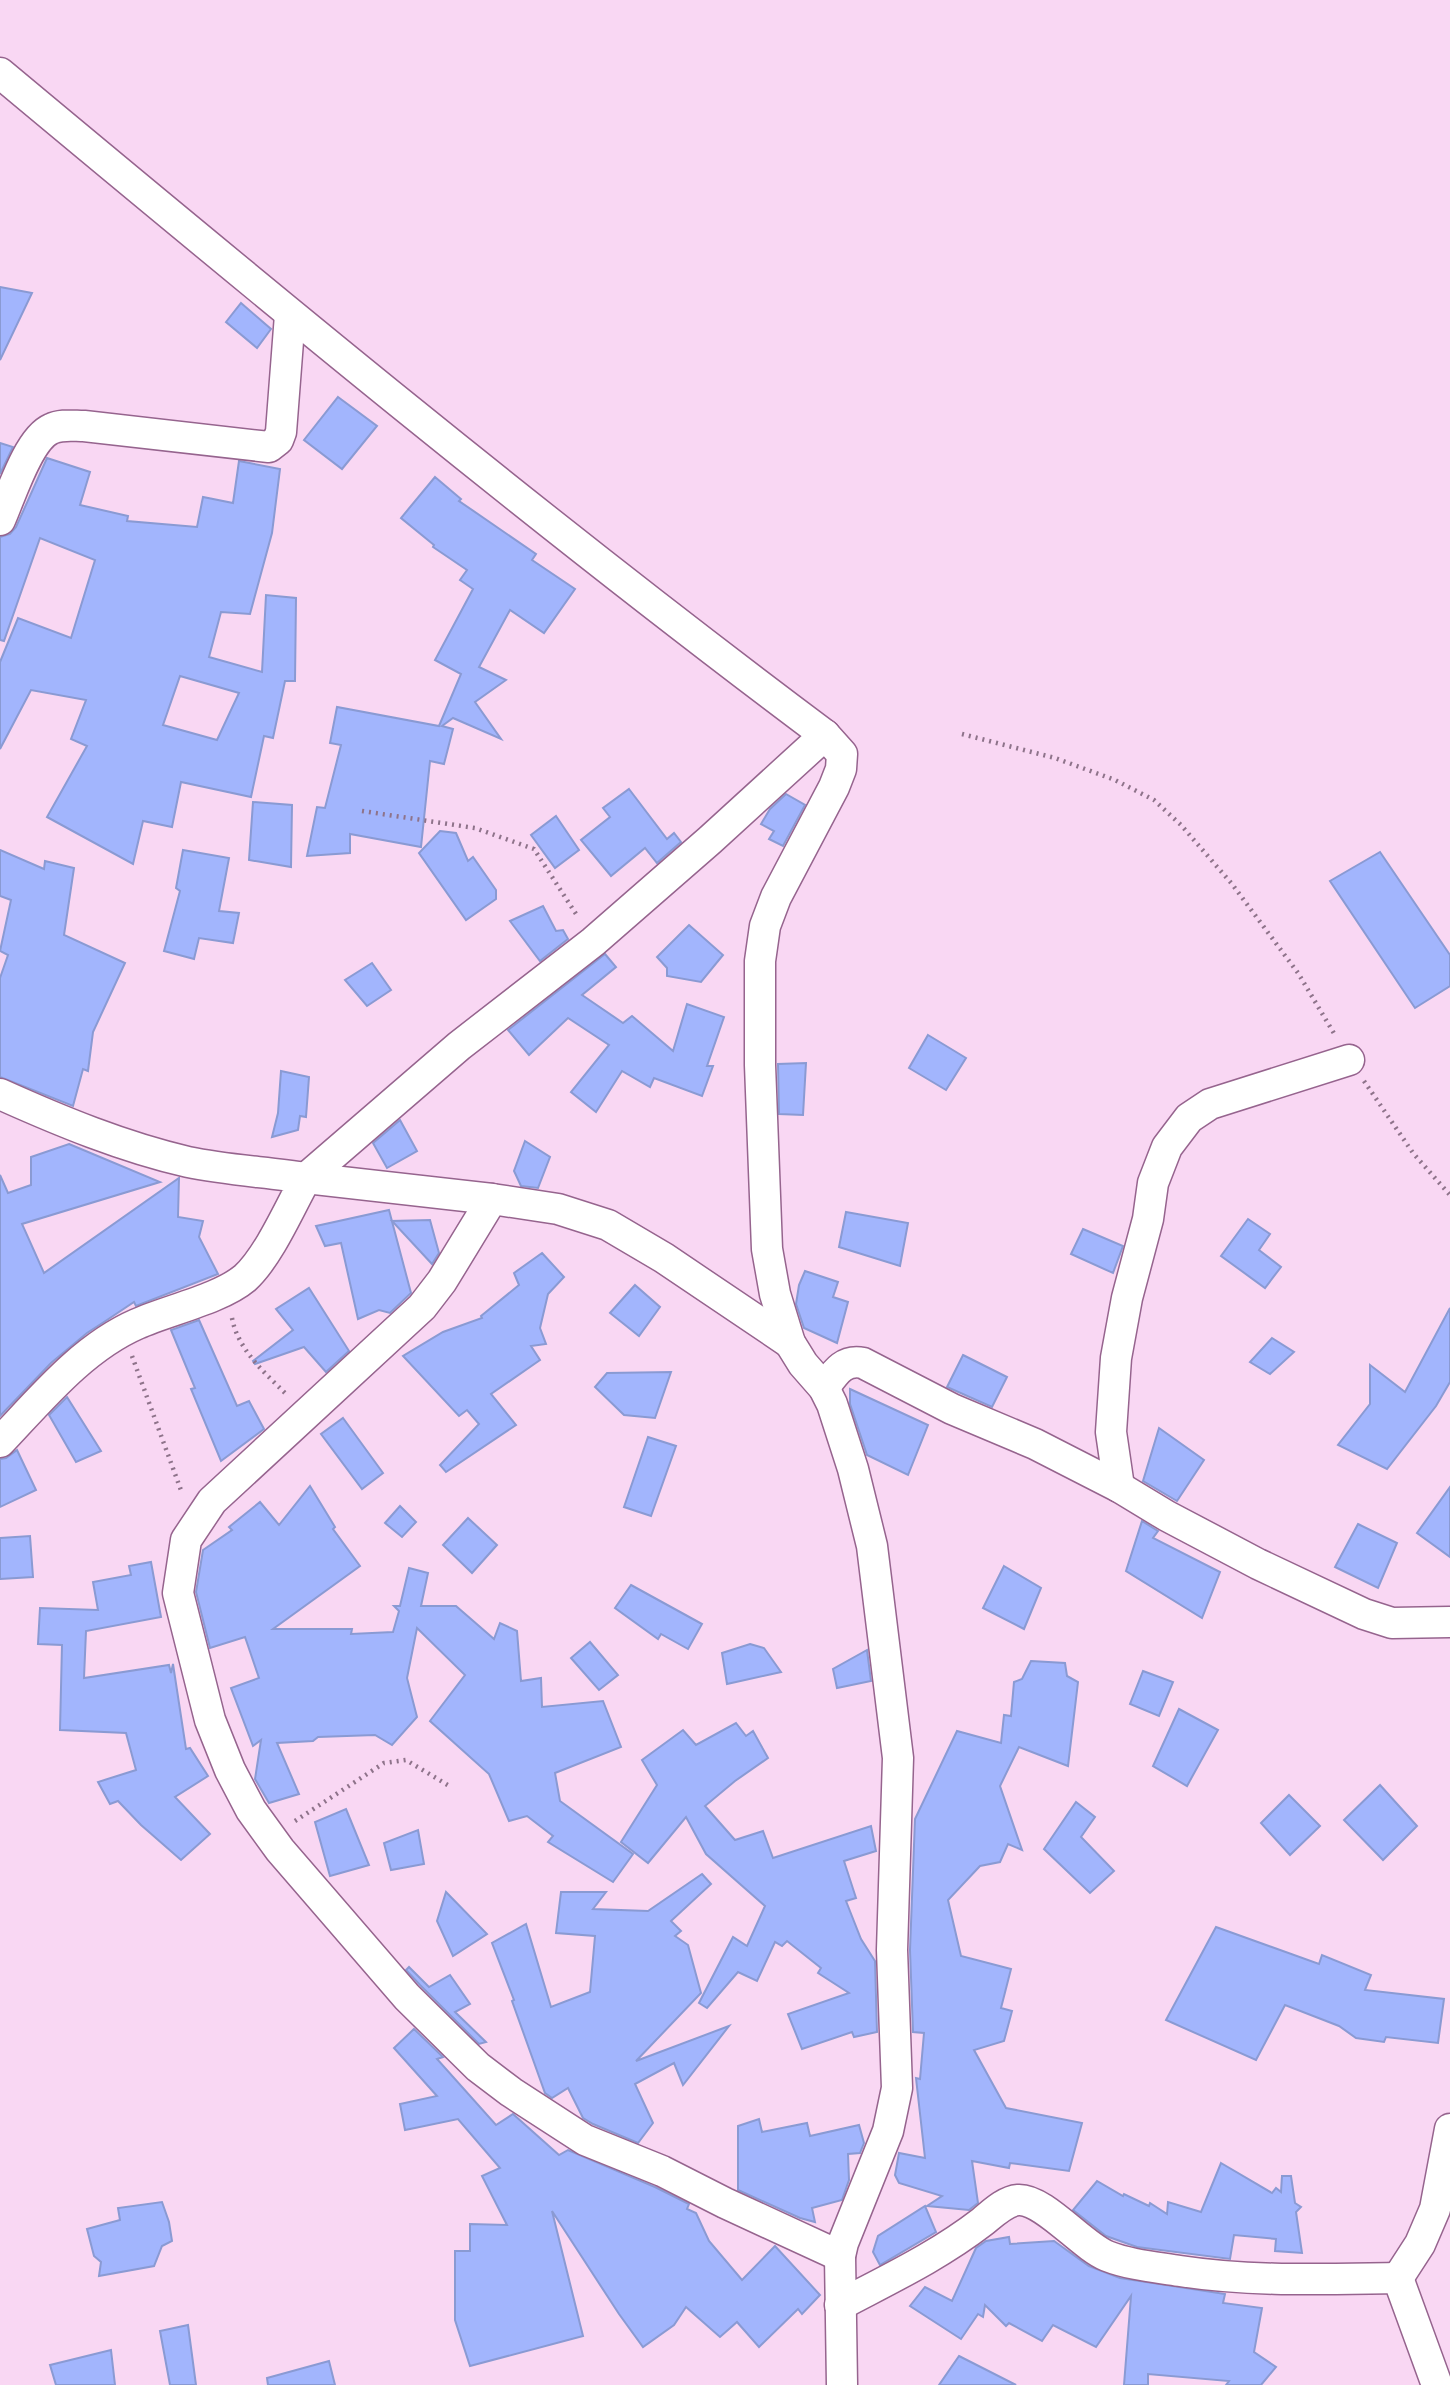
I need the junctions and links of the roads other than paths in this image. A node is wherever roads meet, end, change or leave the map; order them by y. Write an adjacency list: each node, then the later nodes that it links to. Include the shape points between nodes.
1 (0, 73): 2 (street)
2 (290, 315): 3 (street, via 281,432 273,445 84,426 52,428 37,440); 4 (street, via 574,544)
3 (0, 520)
4 (825, 736): 7 (street, via 593,942 459,1046); 9 (street, via 842,754 841,769 776,897 765,926 760,961 767,1249)
5 (1349, 1060): 12 (street, via 1210,1104 1189,1118 1167,1147 1153,1183 1116,1358 1111,1432)
6 (0, 1094): 7 (street, via 89,1130 189,1162)
7 (306, 1178): 8 (street); 11 (street, via 246,1276 229,1288 121,1332 81,1361)
8 (492, 1199): 9 (street, via 558,1209 608,1225); 15 (street, via 443,1282 422,1307 212,1501 186,1541 178,1592 210,1720 230,1770 271,1837 407,1997 478,2067 584,2140 662,2171)
9 (790, 1343): 10 (street)
10 (824, 1388): 12 (street, via 842,1366 863,1363); 15 (street, via 853,1469 872,1546 898,1758 892,1950 897,2088 888,2131)
11 (0, 1442)
12 (1119, 1487): 13 (street, via 1258,1564 1364,1614 1392,1623)
13 (1450, 1630)
14 (1450, 2129): 16 (street, via 1435,2208 1420,2244)
15 (840, 2256): 17 (street)
16 (1398, 2278): 17 (street, via 1219,2277 1123,2261 1103,2254 1038,2206 1021,2200 999,2209 924,2261); 19 (street)
17 (840, 2305): 18 (street)
18 (842, 2385)
19 (1437, 2385)

